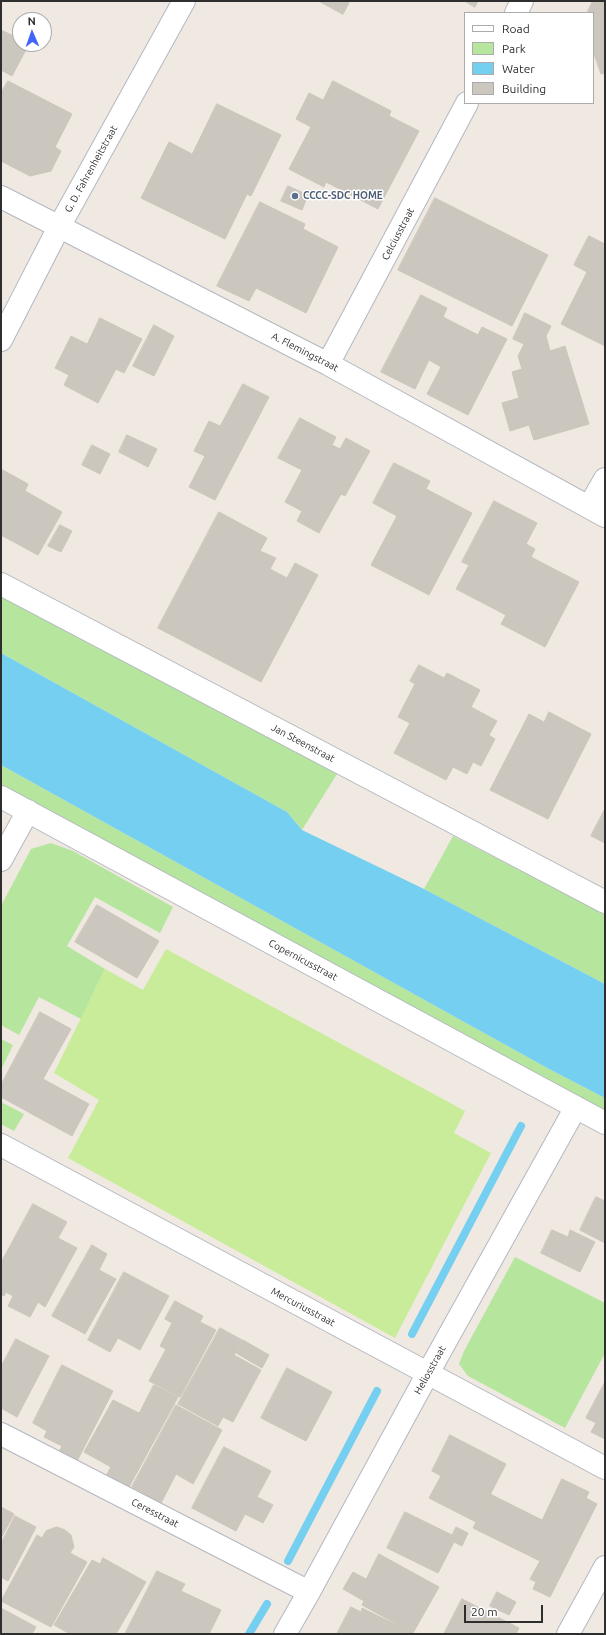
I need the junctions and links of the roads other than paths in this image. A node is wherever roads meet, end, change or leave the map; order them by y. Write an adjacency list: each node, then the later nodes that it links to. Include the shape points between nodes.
1 (184, 1): 6 (street, G. D. Fahrenheitstraat)
2 (522, 1): 3 (street)
3 (516, 12)
4 (466, 104): 8 (street, Celciusstraat)
5 (1, 197): 6 (street, A. Flemingstraat)
6 (59, 227): 7 (street, G. D. Fahrenheitstraat); 8 (street, A. Flemingstraat)
7 (1, 340)
8 (328, 364): 10 (street, A. Flemingstraat)
9 (605, 478): 10 (street)
10 (597, 511)
11 (1, 584): 15 (street, Jan Steenstraat)
12 (1, 797): 13 (street, Copernicusstraat)
13 (28, 811): 14 (street); 16 (street, Copernicusstraat)
14 (1, 860)
15 (605, 902)
16 (576, 1107): 17 (street, Copernicusstraat); 19 (street, Heliosstraat)
17 (605, 1123)
18 (1, 1145): 19 (street, Mercuriusstraat)
19 (428, 1373): 21 (street, Mercuriusstraat); 23 (street, Heliosstraat)
20 (1, 1434): 23 (street, Ceresstraat)
21 (605, 1468)
22 (605, 1567): 25 (street)
23 (310, 1592): 24 (street, Heliosstraat)
24 (285, 1634)
25 (568, 1634)

